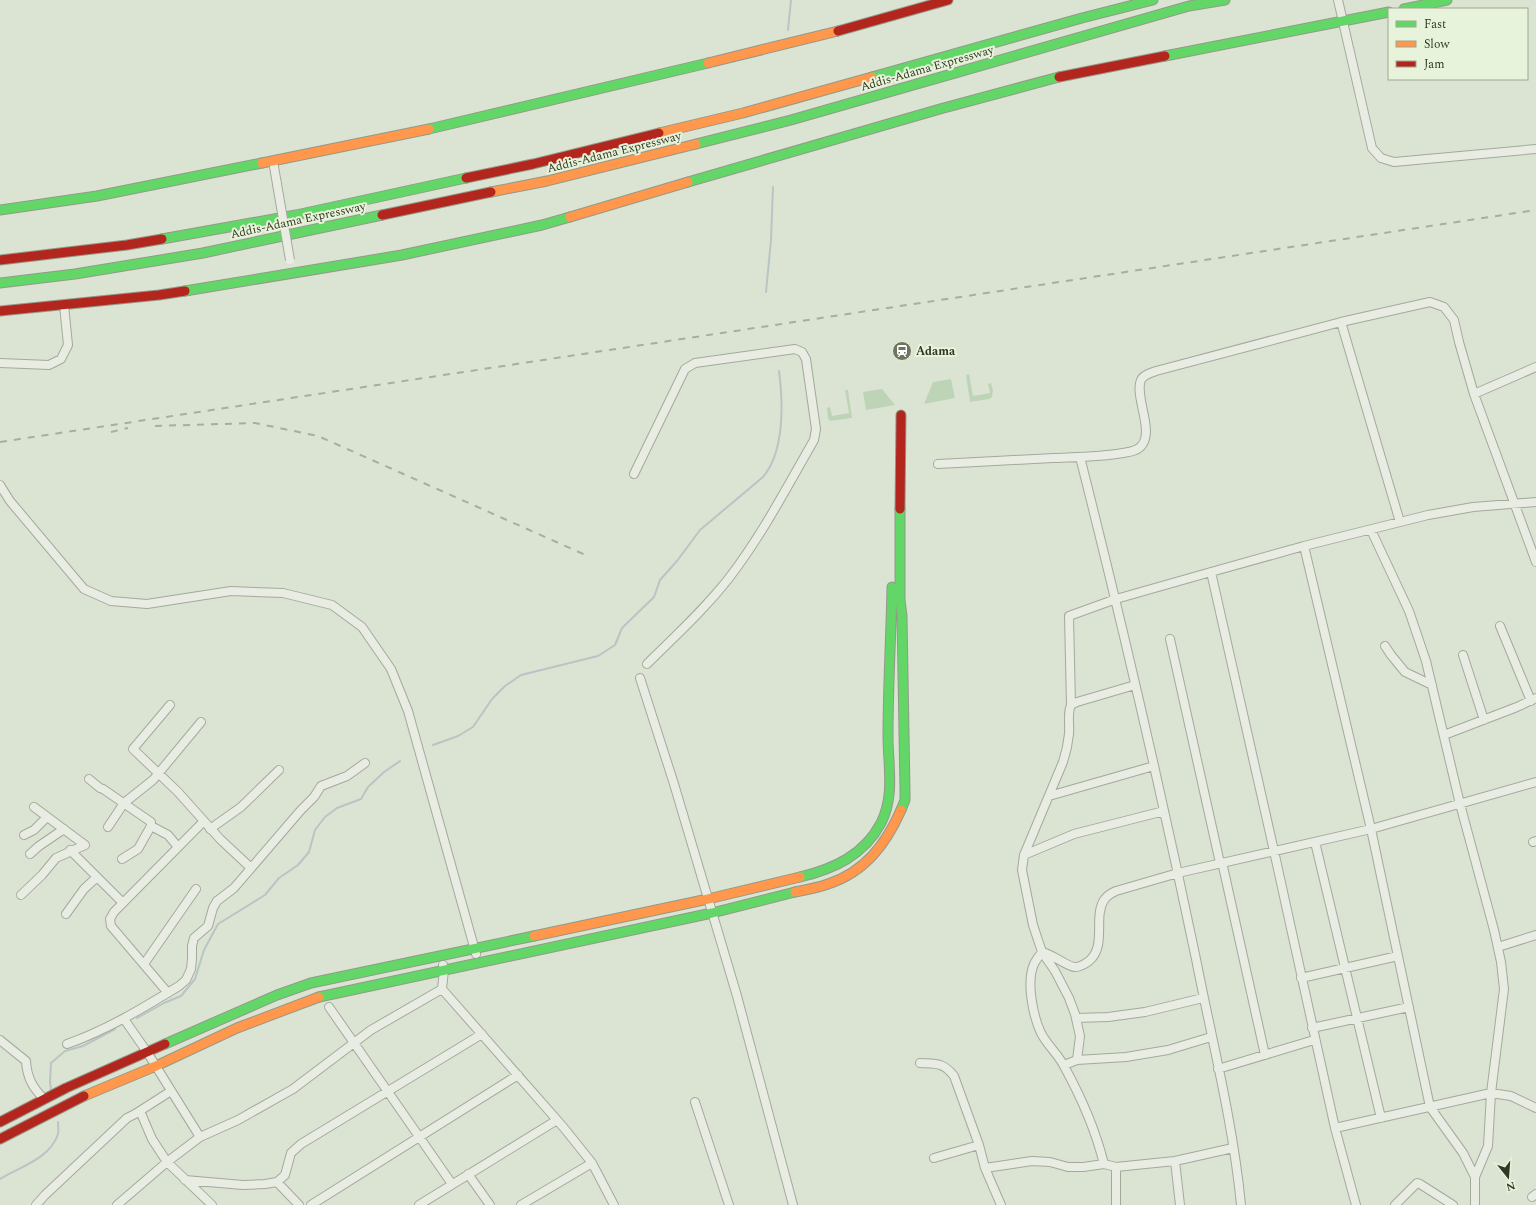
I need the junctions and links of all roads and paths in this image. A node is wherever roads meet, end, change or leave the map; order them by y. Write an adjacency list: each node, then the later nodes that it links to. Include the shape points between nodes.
1 (948, 0): 10 (main road, via 805,40 478,119)
2 (1153, 0): 12 (main road, Addis-Adama Expressway, via 743,113 533,164 281,218 127,245)
3 (1225, 0): 14 (main road, Addis-Adama Expressway, via 1189,6 791,120 547,181 203,253 75,274)
4 (1447, 0): 6 (main road)
5 (1339, 3): 8 (street)
6 (1409, 8)
7 (1388, 12): 8 (main road)
8 (1342, 22): 9 (street, via 1372,148 1381,158 1394,162); 13 (main road, via 1060,77 940,109 542,225 402,255)
9 (1536, 149)
10 (273, 161): 11 (main road, via 97,196); 13 (street, bridge)
11 (0, 210)
12 (0, 260)
13 (292, 274): 15 (main road, via 159,295)
14 (0, 283)
15 (64, 305): 16 (main road); 18 (street, via 68,345 61,359 49,365)
16 (0, 311)
17 (1341, 322): 20 (street, via 1430,302 1444,308 1454,320); 21 (street, via 1146,375 1141,380 1140,389 1146,431 1142,446 1122,454); 27 (street)
18 (0, 363)
19 (1536, 367): 20 (street)
20 (1474, 394): 26 (street)
21 (1080, 457): 22 (street); 32 (street)
22 (938, 464)
23 (634, 474): 37 (street, via 685,369 695,363 795,349 802,352 806,359 816,429 814,440 765,525 729,578 694,618)
24 (0, 485): 85 (street, via 84,589 111,601 147,604 231,591 283,593 332,606 362,626 391,669 412,723)
25 (1536, 502): 26 (street)
26 (1515, 503): 27 (street, via 1473,506); 30 (street)
27 (1400, 522): 28 (street)
28 (1370, 530): 29 (street); 40 (street, via 1409,611)
29 (1304, 546): 31 (street); 62 (street)
30 (1536, 562)
31 (1210, 572): 32 (street); 69 (street)
32 (1116, 599): 39 (street); 43 (street, via 1069,616)
33 (1500, 626): 41 (street)
34 (1170, 639): 73 (street)
35 (1385, 646): 40 (street, via 1405,672)
36 (1463, 655): 44 (street)
37 (647, 664)
38 (640, 678): 79 (street)
39 (1135, 685): 43 (street); 48 (street)
40 (1432, 685): 46 (street)
41 (1533, 699): 44 (street)
42 (170, 705): 50 (street, via 133,749)
43 (1071, 705): 53 (street, via 1067,748)
44 (1484, 720): 46 (street)
45 (201, 722): 50 (street)
46 (1444, 735): 55 (street)
47 (365, 763): 74 (street, via 347,776 321,786)
48 (1154, 766): 53 (street); 57 (street)
49 (279, 770): 64 (street, via 241,807)
50 (159, 773): 54 (street); 59 (street)
51 (89, 778): 54 (street)
52 (1536, 782): 55 (street)
53 (1049, 796): 71 (street)
54 (124, 803): 60 (street, via 151,822); 61 (street)
55 (1460, 804): 62 (street); 84 (street)
56 (34, 807): 58 (street)
57 (1164, 811): 71 (street, via 1074,834); 75 (street)
58 (47, 817): 63 (street); 65 (street, via 34,830)
59 (203, 822): 64 (street); 67 (street)
60 (151, 826): 67 (street, via 168,835); 72 (street, via 138,849)
61 (108, 827)
62 (1371, 828): 66 (street); 88 (street)
63 (64, 829): 68 (street, via 85,845); 70 (street)
64 (210, 829): 74 (street)
65 (24, 835)
66 (1315, 842): 69 (street); 91 (street)
67 (178, 846): 80 (street)
68 (70, 850): 76 (street); 78 (street, via 56,858)
69 (1274, 851): 73 (street); 93 (street)
70 (30, 854)
71 (1024, 854): 86 (street, via 1022,870 1033,925)
72 (122, 859)
73 (1221, 863): 75 (street); 110 (street)
74 (251, 868): 95 (street, via 234,888 217,901 208,926 194,938 191,969 186,980)
75 (1178, 873): 86 (street, via 1108,895 1099,913 1098,941 1094,957 1085,965 1075,967); 96 (street)
76 (97, 877): 80 (street); 82 (street, via 84,889)
77 (196, 889): 90 (street)
78 (21, 895)
79 (708, 899): 81 (street); 81 (main road, via 822,872 846,861 866,844 881,823 890,795 888,736 896,415 904,803 881,849 866,864 846,876 829,884); 85 (main road)
80 (123, 903): 90 (street, via 110,919 112,926)
81 (712, 913): 89 (main road); 156 (street)
82 (66, 914)
83 (1536, 935): 84 (street)
84 (1498, 947): 119 (street, via 1504,989)
85 (474, 949): 87 (main road); 89 (street)
86 (1042, 952): 99 (street, via 1069,998); 113 (street, via 1034,965 1030,983 1034,1010 1042,1033)
87 (441, 956): 92 (street); 109 (main road, via 311,983 277,994)
88 (1398, 956): 91 (street); 98 (street)
89 (478, 962): 92 (main road)
90 (144, 964): 95 (street)
91 (1345, 968): 93 (street); 100 (street)
92 (444, 970): 94 (street); 114 (main road, via 312,998 236,1028)
93 (1301, 978): 102 (street)
94 (442, 988): 103 (street); 108 (street, via 371,1030)
95 (168, 993): 101 (street)
96 (1203, 998): 99 (street, via 1144,1012); 104 (street)
97 (329, 1007): 108 (street)
98 (1409, 1007): 100 (street); 122 (street)
99 (1076, 1018): 111 (street, via 1080,1036)
100 (1357, 1018): 102 (street); 125 (street)
101 (124, 1019): 107 (street); 109 (street)
102 (1312, 1028): 106 (street)
103 (482, 1034): 116 (street); 118 (street)
104 (1211, 1037): 111 (street, via 1168,1050 1126,1057); 115 (street)
105 (0, 1040): 120 (street, via 26,1061 29,1080)
106 (1314, 1040): 110 (street); 128 (street)
107 (66, 1044)
108 (354, 1044): 118 (street); 129 (street, via 293,1088 238,1120)
109 (148, 1052): 114 (street); 120 (main road)
110 (1265, 1055): 115 (street)
111 (1077, 1060): 113 (street)
112 (920, 1063): 132 (street, via 942,1064 954,1076)
113 (1064, 1065): 138 (street, via 1097,1138)
114 (156, 1066): 117 (street); 131 (main road, via 79,1098)
115 (1218, 1069): 133 (street)
116 (518, 1075): 126 (street); 130 (street)
117 (171, 1091): 124 (street); 129 (street)
118 (387, 1092): 130 (street); 144 (street, via 300,1144 291,1153 285,1175)
119 (1491, 1093): 122 (street); 123 (street, via 1512,1096); 142 (street, via 1488,1146)
120 (44, 1099): 127 (main road)
121 (695, 1102): 155 (street)
122 (1430, 1107): 125 (street); 142 (street, via 1463,1153)
123 (1536, 1108)
124 (140, 1111): 136 (street, via 152,1139); 146 (street, via 127,1118)
125 (1381, 1118): 128 (street)
126 (557, 1120): 137 (street); 141 (street)
127 (0, 1122)
128 (1335, 1128): 161 (street)
129 (200, 1137): 136 (street)
130 (419, 1137): 145 (street); 150 (street)
131 (0, 1139)
132 (979, 1145): 134 (street); 139 (street)
133 (1233, 1148): 135 (street); 160 (street)
134 (934, 1158)
135 (1175, 1161): 140 (street); 159 (street)
136 (167, 1162): 143 (street); 147 (street)
137 (592, 1163): 153 (street); 154 (street)
138 (1104, 1164): 139 (street, via 1083,1168 1032,1161); 140 (street)
139 (985, 1168): 157 (street)
140 (1116, 1168): 158 (street)
141 (468, 1174): 145 (street); 152 (street)
142 (1475, 1177): 164 (street)
143 (185, 1180): 144 (street, via 243,1185); 148 (street)
144 (277, 1182): 149 (street)
145 (452, 1184): 151 (street)
146 (36, 1205)
147 (117, 1205)
148 (212, 1205)
149 (299, 1205)
150 (311, 1205)
151 (419, 1205)
152 (490, 1205)
153 (521, 1205)
154 (614, 1205)
155 (729, 1205)
156 (793, 1205)
157 (1001, 1205)
158 (1116, 1205)
159 (1180, 1205)
160 (1241, 1205)
161 (1356, 1205)
162 (1395, 1205): 163 (street, via 1417,1183)
163 (1453, 1205)
164 (1475, 1205)

